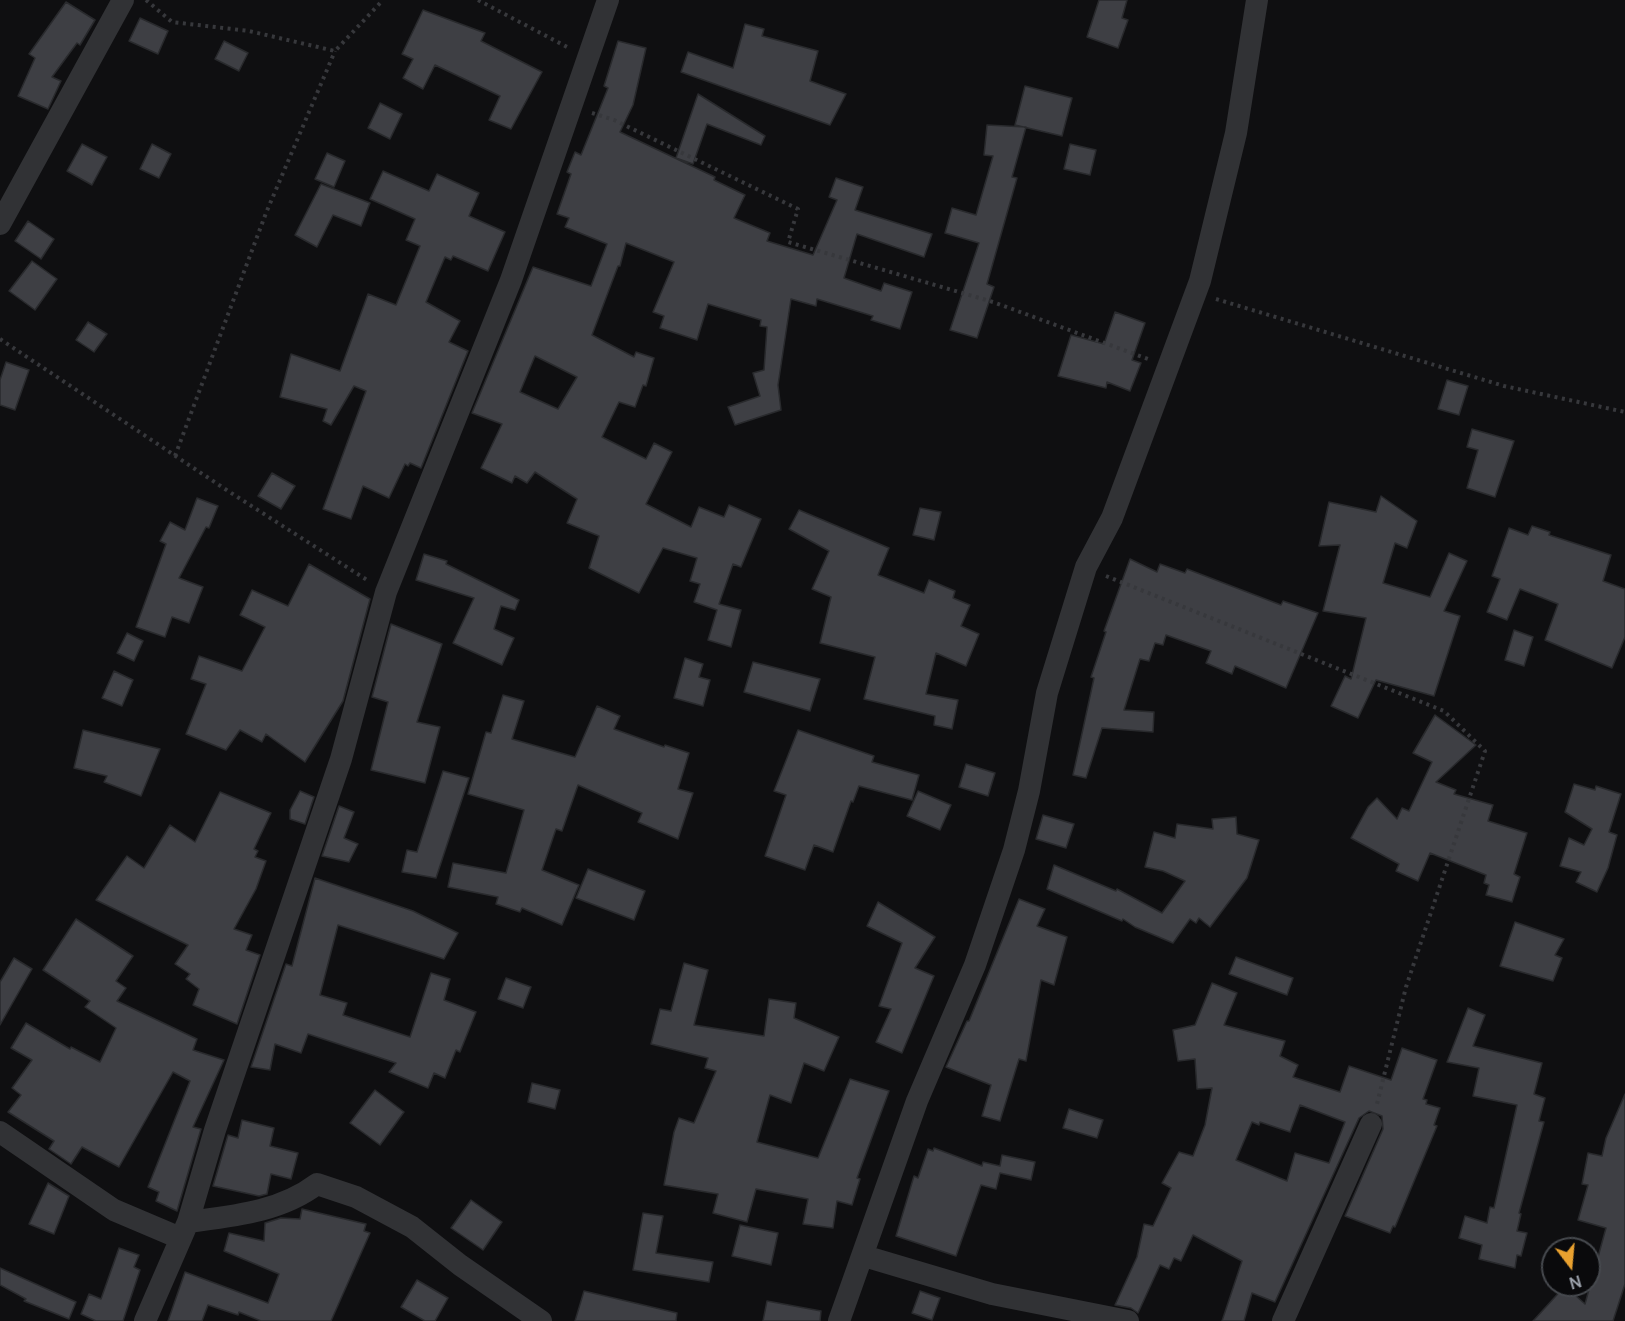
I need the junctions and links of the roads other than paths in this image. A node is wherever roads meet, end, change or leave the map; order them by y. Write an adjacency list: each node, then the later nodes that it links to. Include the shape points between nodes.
1 (123, 0): 4 (street)
2 (609, 0): 7 (street, via 511,280 386,592 341,759)
3 (1257, 0): 8 (street, via 1236,133 1200,280 1112,518 1086,567 1047,693 1014,850 975,965 917,1101)
4 (0, 224)
5 (1371, 1124): 13 (street)
6 (0, 1132): 7 (street, via 114,1210)
7 (184, 1230): 9 (street); 10 (street, via 299,1198 317,1184 356,1197 412,1227)
8 (864, 1256): 11 (street); 12 (street, via 992,1294)
9 (145, 1321)
10 (541, 1321)
11 (839, 1321)
12 (1128, 1321)
13 (1283, 1321)

